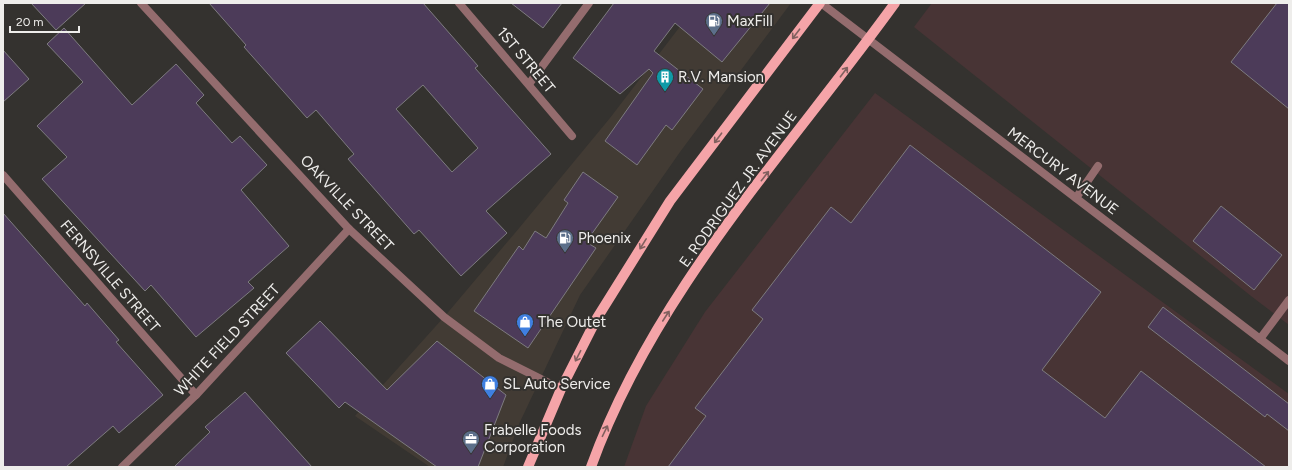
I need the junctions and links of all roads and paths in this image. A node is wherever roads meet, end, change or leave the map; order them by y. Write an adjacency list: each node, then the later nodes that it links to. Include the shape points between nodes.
1 (141, 3): 12 (street, OAKVILLE STREET)
2 (459, 3): 7 (street, 1ST STREET)
3 (588, 3): 7 (street)
4 (820, 3): 6 (street, MERCURY AVENUE); 16 (main road, one-way to 16, via 670,201 597,318)
5 (895, 3): 6 (main road, E. RODRIGUEZ JR. AVENUE)
6 (868, 40): 11 (street, MERCURY AVENUE); 20 (main road, E. RODRIGUEZ JR. AVENUE, one-way to 6, via 602,435 646,347 671,308 717,238)
7 (529, 84): 8 (street, 1ST STREET)
8 (572, 136)
9 (1098, 166): 11 (street)
10 (3, 175): 17 (street, FERNSVILLE STREET)
11 (1076, 198): 14 (street, MERCURY AVENUE)
12 (349, 229): 16 (street, OAKVILLE STREET, via 446,319 499,358); 17 (street, WHITE FIELD STREET)
13 (1289, 300): 14 (street)
14 (1260, 339): 15 (street, MERCURY AVENUE)
15 (1289, 361)
16 (561, 389): 19 (main road)
17 (196, 395): 18 (street, WHITE FIELD STREET)
18 (122, 467)
19 (528, 467)
20 (591, 467)

